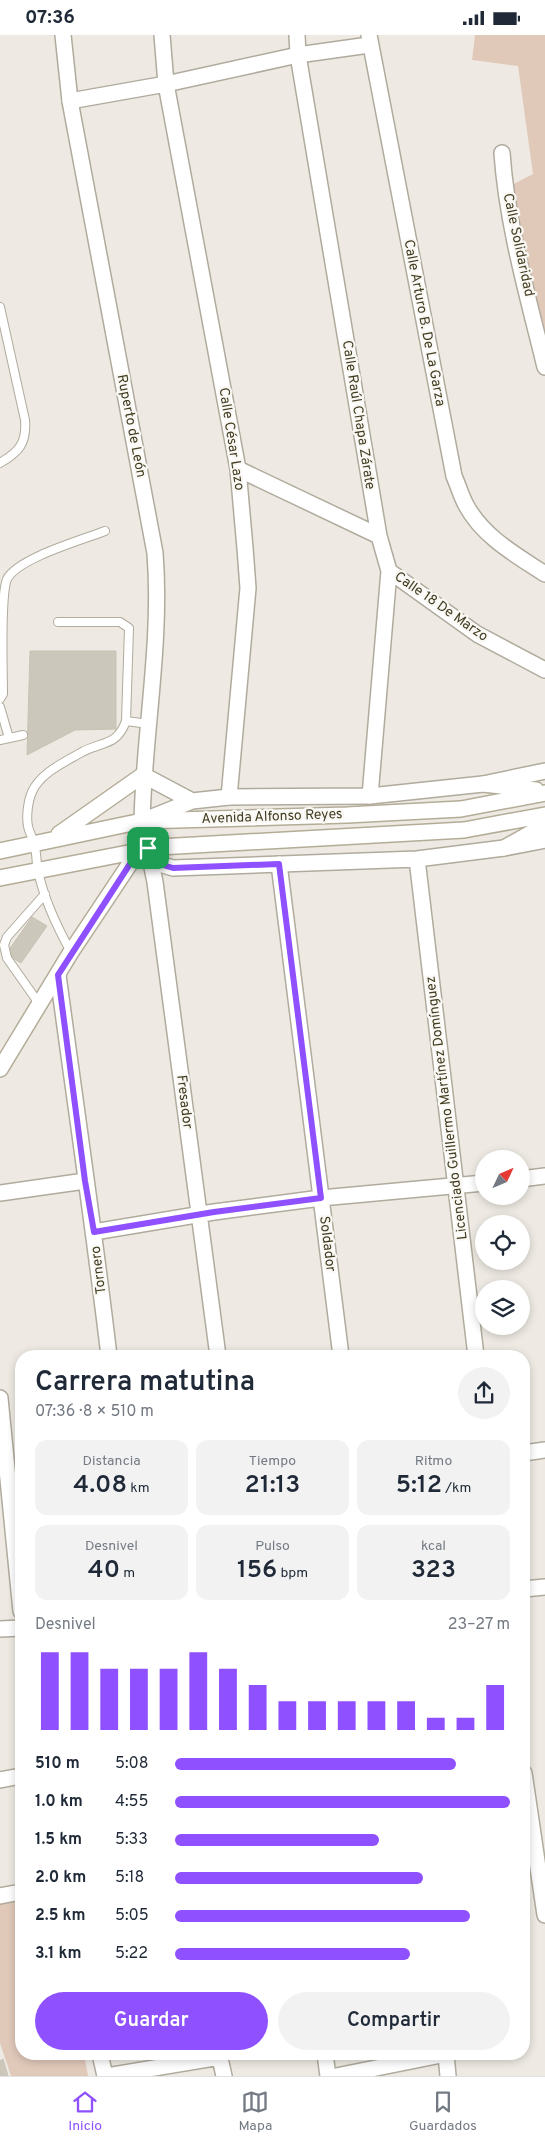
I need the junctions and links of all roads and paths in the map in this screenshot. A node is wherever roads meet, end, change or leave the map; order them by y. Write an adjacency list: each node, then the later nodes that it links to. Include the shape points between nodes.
1 (63, 35): 7 (street, Ruperto de León)
2 (162, 35): 6 (street, Calle César Lazo)
3 (297, 35): 5 (street, Calle Raúl Chapa Zárate)
4 (369, 40): 5 (street); 16 (street, Calle Arturo B. De La Garza, via 454,476 466,505 483,529)
5 (298, 55): 6 (street); 14 (street, Calle Raúl Chapa Zárate)
6 (166, 84): 7 (street); 12 (street, Calle César Lazo)
7 (70, 101): 23 (street, Ruperto de León, via 155,553 158,590)
8 (502, 153): 10 (street, Calle Solidaridad, via 504,179 525,284)
9 (0, 307): 11 (lane, via 26,432 21,446)
10 (545, 367)
11 (0, 463)
12 (238, 469): 14 (street); 32 (street, Calle César Lazo, via 248,588)
13 (105, 531): 17 (lane, via 16,568 6,580)
14 (378, 536): 15 (street, Calle Raúl Chapa Zárate)
15 (389, 571): 19 (street, Calle 18 De Marzo, via 477,634); 31 (street, Calle Raúl Chapa Zárate)
16 (545, 574)
17 (1, 597): 20 (lane, via 3,694)
18 (58, 622): 22 (lane, via 120,621 129,628)
19 (545, 670)
20 (0, 699)
21 (0, 707): 25 (lane)
22 (126, 721): 23 (lane); 39 (lane, via 122,732 113,741 90,748 61,764 42,778 32,791 28,825)
23 (148, 724): 28 (street, Ruperto de León)
24 (23, 735): 25 (lane)
25 (9, 738): 26 (lane)
26 (0, 740)
27 (545, 771): 29 (street)
28 (143, 775): 33 (street); 35 (street, Ruperto de León); 37 (street)
29 (483, 784): 30 (street); 31 (street)
30 (545, 792): 35 (street, Avenida Alfonso Reyes, via 461,809)
31 (370, 796): 32 (street)
32 (229, 797): 33 (street)
33 (192, 801): 35 (street)
34 (545, 815): 41 (street, Avenida Alfonso Reyes, via 464,830)
35 (142, 821): 37 (street, Avenida Alfonso Reyes); 41 (street, Fresador)
36 (545, 825): 40 (street)
37 (52, 839): 39 (street, Avenida Alfonso Reyes)
38 (545, 839): 40 (street)
39 (35, 844): 42 (street, Avenida Alfonso Reyes); 45 (lane)
40 (504, 848): 43 (street)
41 (143, 849): 44 (street, via 163,865 173,868); 45 (street, Avenida Alfonso Reyes); 48 (street); 59 (street, Fresador, via 155,881)
42 (0, 851)
43 (417, 859): 44 (street); 56 (street, Licenciado Guillermo Martínez Domínguez)
44 (279, 864): 58 (street, Soldador)
45 (38, 870): 46 (street, Avenida Alfonso Reyes); 47 (lane)
46 (0, 878)
47 (45, 894): 48 (lane); 50 (lane, via 7,937 4,945 6,958)
48 (72, 952): 49 (street)
49 (58, 975): 50 (street); 54 (street, Tornero)
50 (40, 1005): 51 (street)
51 (0, 1069)
52 (545, 1176): 53 (street)
53 (530, 1178)
54 (85, 1181): 57 (street); 60 (street, Tornero)
55 (475, 1184): 56 (street)
56 (457, 1186): 58 (street); 64 (street, Licenciado Guillermo Martínez Domínguez)
57 (0, 1193)
58 (321, 1198): 59 (street); 63 (street, Soldador)
59 (198, 1215): 60 (street); 62 (street, Fresador)
60 (94, 1232): 61 (street, Tornero)
61 (108, 1350)
62 (217, 1350)
63 (340, 1350)
64 (475, 1350)
65 (0, 1398): 66 (street)
66 (2, 1423): 69 (street)
67 (545, 1449): 68 (street)
68 (530, 1452)
69 (12, 1529): 70 (street)
70 (15, 1556)
71 (545, 1587): 72 (street)
72 (530, 1588)
73 (15, 1628): 74 (street)
74 (0, 1629)
75 (15, 1777): 76 (street)
76 (0, 1780)
77 (530, 1803): 78 (street)
78 (540, 1853): 81 (street)
79 (15, 1893): 80 (street)
80 (0, 1896)
81 (545, 1915)
82 (102, 2060): 88 (street)
83 (193, 2060): 88 (street)
84 (221, 2060): 89 (street)
85 (326, 2060): 90 (street)
86 (416, 2060): 91 (street)
87 (447, 2060): 92 (street)
88 (106, 2076)
89 (224, 2076)
90 (328, 2076)
91 (336, 2076)
92 (448, 2076)

